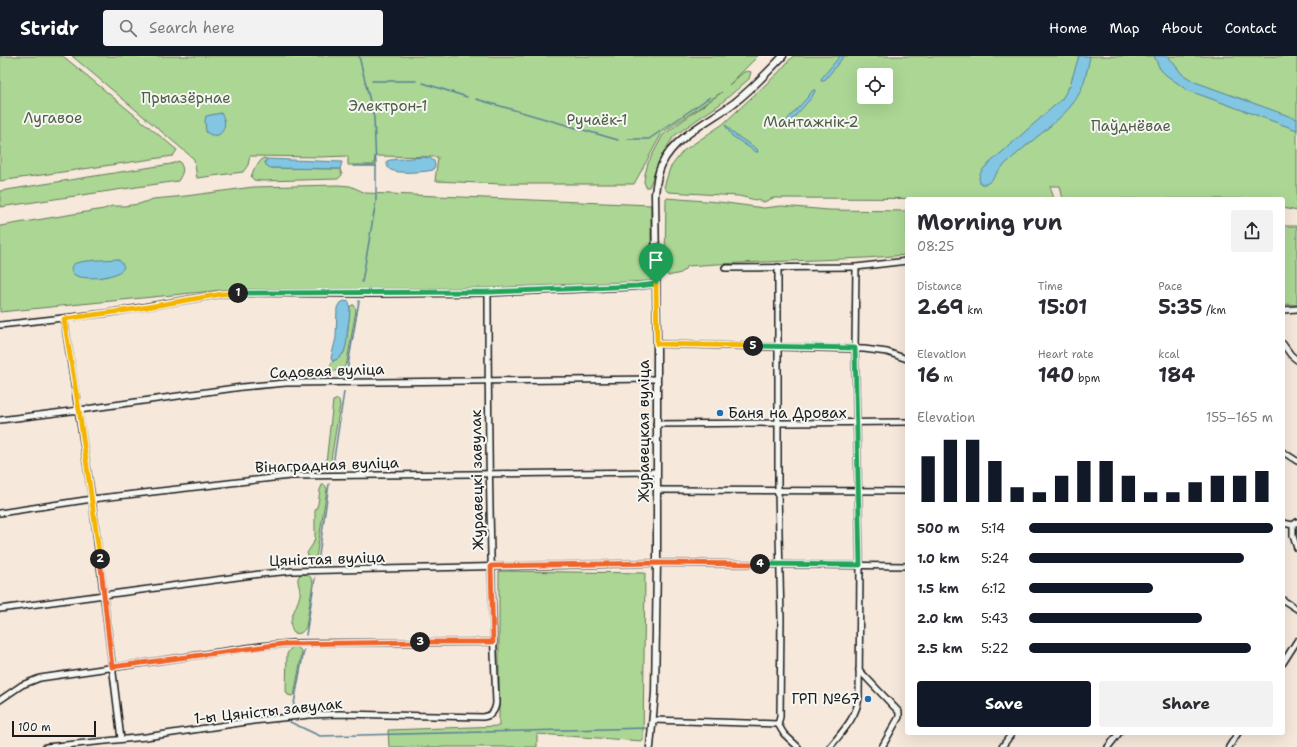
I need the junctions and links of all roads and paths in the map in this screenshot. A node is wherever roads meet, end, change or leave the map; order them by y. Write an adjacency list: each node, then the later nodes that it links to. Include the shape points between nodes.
1 (783, 56): 6 (street, Журавецкая вуліца, via 740,98 696,129 670,152 662,164 655,194)
2 (905, 261): 4 (street)
3 (778, 267): 4 (street); 5 (street); 13 (street)
4 (856, 267): 15 (street)
5 (725, 268)
6 (656, 284): 7 (street); 12 (street, Журавецкая вуліца)
7 (488, 292): 10 (street, via 243,293); 19 (street, Журавецкі завулак)
8 (1297, 309): 9 (street)
9 (1285, 310)
10 (64, 319): 11 (street); 20 (street)
11 (0, 325)
12 (657, 344): 13 (street); 18 (street, Журавецкая вуліца)
13 (777, 347): 15 (street); 22 (street)
14 (1285, 347): 17 (street)
15 (855, 348): 16 (street, via 887,352); 23 (street)
16 (905, 358)
17 (1297, 360)
18 (656, 379): 19 (street, Садовая вуліца); 25 (street, Журавецкая вуліца)
19 (488, 381): 20 (street, Садовая вуліца, via 286,383); 29 (street, Журавецкі завулак)
20 (79, 410): 21 (street, Садовая вуліца); 34 (street)
21 (0, 420)
22 (778, 422): 23 (street); 25 (street); 31 (street)
23 (858, 422): 24 (street); 32 (street)
24 (905, 422)
25 (656, 424): 28 (street, Журавецкая вуліца)
26 (1285, 453): 27 (street)
27 (1297, 461)
28 (657, 472): 29 (street, Вінаградная вуліца); 30 (street, Журавецкая вуліца)
29 (489, 474): 34 (street, Вінаградная вуліца, via 296,476); 41 (street, Журавецкі завулак)
30 (657, 490): 31 (street); 38 (street, Журавецкая вуліца)
31 (778, 491): 32 (street); 39 (street)
32 (858, 491): 33 (street); 40 (street)
33 (905, 492)
34 (92, 499): 35 (street, Вінаградная вуліца); 43 (street)
35 (0, 513)
36 (1295, 523): 37 (street, via 1293,536)
37 (1297, 548)
38 (657, 563): 39 (street, Цяністая вуліца); 41 (street, Цяністая вуліца); 54 (street, Журавецкая вуліца)
39 (780, 564): 40 (street, Цяністая вуліца); 55 (street)
40 (860, 565): 42 (street, Цяністая вуліца); 51 (street)
41 (491, 566): 43 (street, Цяністая вуліца, via 281,571); 48 (street, Журавецкі завулак)
42 (905, 566)
43 (104, 595): 46 (street, Цяністая вуліца); 50 (street)
44 (1285, 601): 45 (street)
45 (1297, 609)
46 (0, 610)
47 (1297, 641): 49 (street)
48 (493, 642): 50 (street, via 283,644); 53 (street, Журавецкі завулак, via 496,703)
49 (1285, 660)
50 (112, 667): 52 (street, via 40,678); 59 (street)
51 (859, 670): 64 (street, via 857,708 854,716); 65 (street, via 899,712 899,718)
52 (1, 696)
53 (492, 714): 59 (street, 1-ы Цяністы завулак, via 483,717 316,715)
54 (653, 720): 55 (street); 62 (street, Журавецкая вуліца)
55 (778, 724): 63 (street, via 784,734)
56 (1011, 735): 66 (street)
57 (1117, 735): 67 (street)
58 (1237, 735): 60 (street)
59 (121, 739): 61 (street, 1-ы Цяністы завулак)
60 (1232, 746)
61 (46, 747)
62 (650, 747)
63 (798, 747)
64 (830, 747)
65 (882, 747)
66 (1002, 747)
67 (1108, 747)

